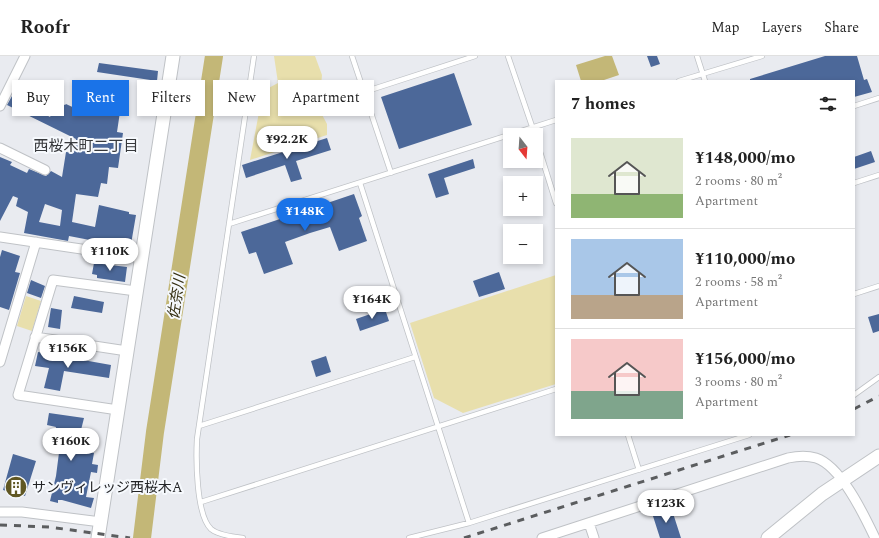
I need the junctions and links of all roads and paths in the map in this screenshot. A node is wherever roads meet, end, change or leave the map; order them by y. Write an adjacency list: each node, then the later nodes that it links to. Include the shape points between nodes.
1 (26, 56): 15 (street)
2 (173, 56): 32 (street)
3 (254, 56): 29 (lane)
4 (352, 56): 10 (lane)
5 (475, 56): 13 (lane)
6 (508, 56): 19 (lane)
7 (697, 56): 9 (lane)
8 (762, 56): 9 (lane)
9 (702, 74): 11 (lane); 12 (lane)
10 (360, 80)
11 (682, 80)
12 (705, 80)
13 (374, 89)
14 (879, 98): 16 (lane)
15 (0, 106)
16 (855, 106)
17 (372, 116): 24 (lane)
18 (555, 120): 19 (lane)
19 (532, 128)
20 (503, 137): 24 (lane)
21 (0, 148): 23 (street)
22 (543, 161): 28 (lane)
23 (45, 170)
24 (391, 173): 26 (lane)
25 (879, 174): 27 (lane)
26 (360, 183): 29 (lane); 39 (lane)
27 (855, 183)
28 (555, 200)
29 (229, 224): 45 (lane)
30 (0, 237): 31 (street)
31 (36, 242): 32 (street); 38 (street)
32 (142, 258): 34 (street)
33 (879, 286): 35 (lane)
34 (136, 291): 36 (street, via 53,280); 37 (street)
35 (855, 294)
36 (36, 337): 37 (street); 44 (street, via 18,395)
37 (127, 351): 44 (street)
38 (1, 352): 40 (street)
39 (415, 358): 45 (lane); 46 (lane)
40 (0, 362)
41 (879, 377): 43 (lane)
42 (555, 389): 46 (lane)
43 (855, 394)
44 (118, 410): 54 (street)
45 (199, 426): 52 (lane, via 196,469)
46 (438, 426): 52 (lane); 55 (lane)
47 (628, 436): 50 (lane)
48 (746, 436): 50 (lane)
49 (879, 456): 51 (street)
50 (639, 470): 55 (lane)
51 (842, 480): 56 (street, via 817,458 798,456); 62 (street); 63 (street, via 858,502)
52 (201, 502): 58 (lane, via 206,522 212,530)
53 (0, 512): 54 (street, via 35,513)
54 (101, 522): 57 (street)
55 (469, 523): 59 (lane)
56 (589, 523): 60 (street); 61 (street)
57 (98, 538)
58 (243, 538)
59 (409, 538)
60 (542, 538)
61 (594, 538)
62 (768, 538)
63 (875, 538)

